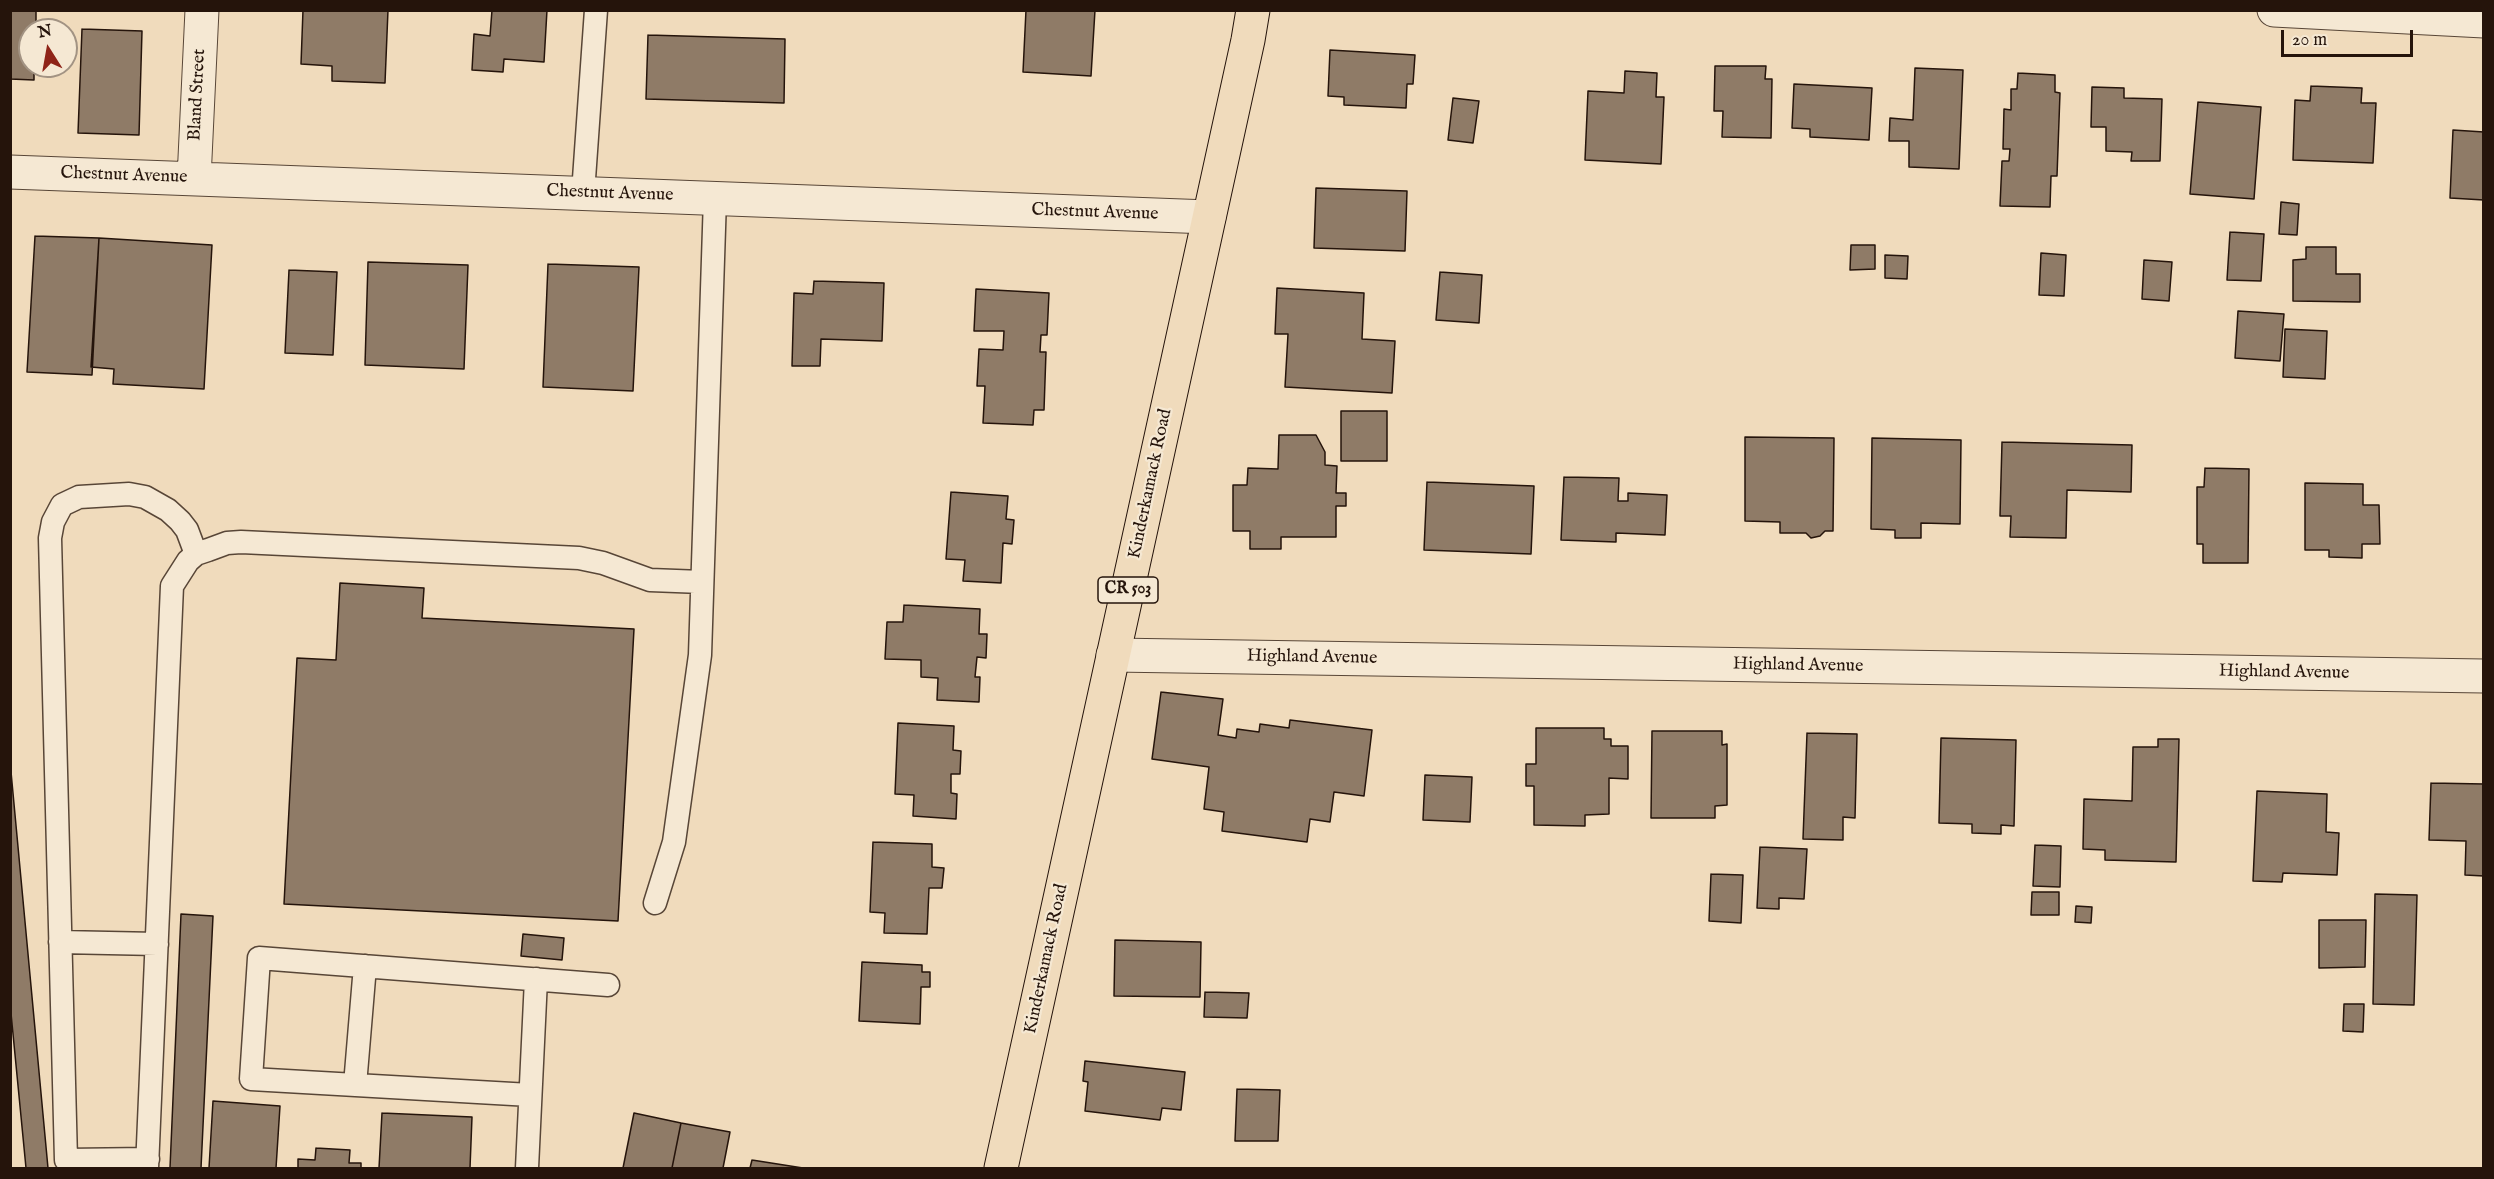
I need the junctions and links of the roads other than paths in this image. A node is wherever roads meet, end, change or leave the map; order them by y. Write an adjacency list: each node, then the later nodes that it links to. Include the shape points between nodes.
1 (202, 10): 7 (street, Bland Street)
2 (596, 10): 8 (lane)
3 (1253, 10): 10 (main road, Kinderkamack Road / CR 503)
4 (2274, 10): 5 (street)
5 (2484, 21)
6 (10, 172): 7 (street, Chestnut Avenue)
7 (194, 179): 8 (street, Chestnut Avenue)
8 (583, 193): 9 (street, Chestnut Avenue)
9 (715, 198): 10 (street, Chestnut Avenue); 12 (lane)
10 (1209, 217): 13 (main road, Kinderkamack Road / CR 503)
11 (196, 554): 12 (lane, via 241,542 579,558 650,580); 16 (lane, via 180,521 145,497 79,497 62,505 52,522); 17 (lane, via 172,586)
12 (702, 582): 15 (lane, via 700,655 674,842)
13 (1113, 655): 14 (street, Highland Avenue); 25 (main road, Kinderkamack Road / CR 503)
14 (2484, 676)
15 (655, 903)
16 (60, 942): 17 (lane); 23 (lane, via 66,1160)
17 (157, 944): 23 (lane)
18 (365, 966): 19 (lane); 21 (lane); 21 (lane, via 259,958 251,1079)
19 (536, 979): 20 (lane); 22 (lane)
20 (608, 985)
21 (355, 1085): 22 (lane)
22 (531, 1095): 24 (lane)
23 (148, 1164)
24 (527, 1168)
25 (1001, 1168)

